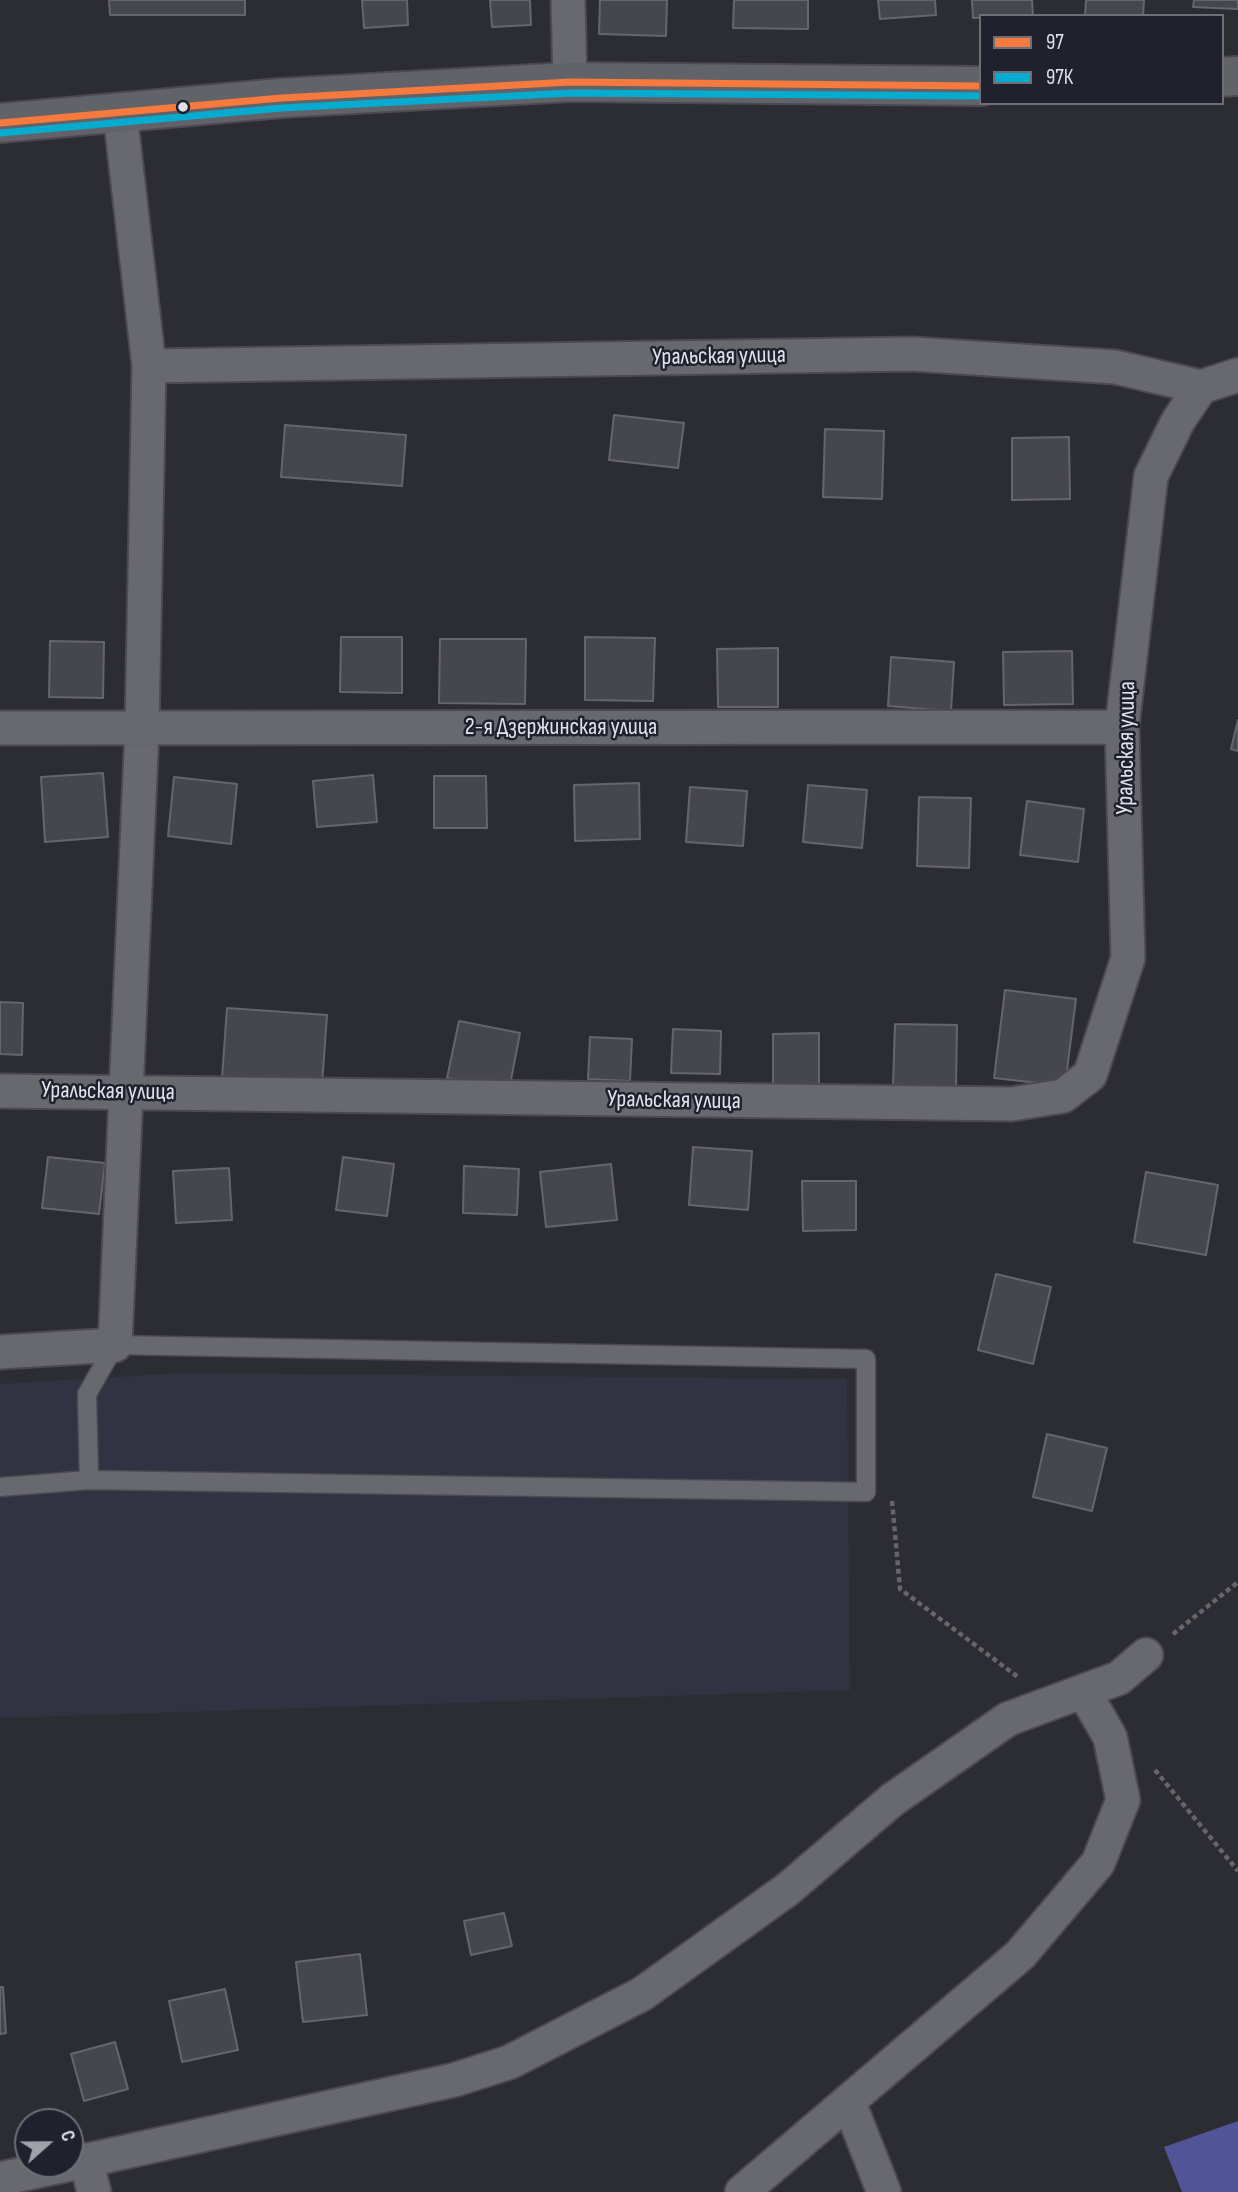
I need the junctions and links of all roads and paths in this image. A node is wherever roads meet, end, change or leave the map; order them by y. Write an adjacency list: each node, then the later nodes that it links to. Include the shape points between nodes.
1 (568, 0): 2 (street)
2 (570, 82): 3 (street); 4 (street, via 281,98)
3 (979, 86)
4 (120, 113): 5 (street); 6 (street)
5 (0, 123)
6 (149, 366): 8 (street, Уральская улица, via 912,354 1115,367); 11 (street)
7 (1238, 375): 8 (street)
8 (1201, 387): 10 (street, Уральская улица, via 1151,476)
9 (0, 727): 11 (street, 2-я Дзержинская улица)
10 (1122, 727): 11 (street, 2-я Дзержинская улица); 13 (street, Уральская улица, via 1128,958 1090,1075 1063,1096 999,1104)
11 (142, 729): 13 (street)
12 (0, 1091): 13 (street, Уральская улица)
13 (126, 1092): 14 (street)
14 (115, 1345): 15 (street); 16 (lane, via 87,1394); 16 (lane, via 866,1359 866,1492)
15 (0, 1352)
16 (89, 1480): 17 (lane)
17 (0, 1487)
18 (892, 1494): 22 (path, via 900,1589)
19 (1238, 1582): 20 (path)
20 (1146, 1655): 21 (street, via 1119,1678)
21 (1084, 1692): 22 (street); 23 (street, via 1111,1737 1123,1800 1098,1863 1020,1955)
22 (1051, 1701): 24 (street, via 1008,1719 892,1800 788,1889 642,1994 510,2062)
23 (849, 2103): 26 (street); 27 (street)
24 (86, 2177): 25 (street)
25 (0, 2179)
26 (742, 2192)
27 (884, 2192)

